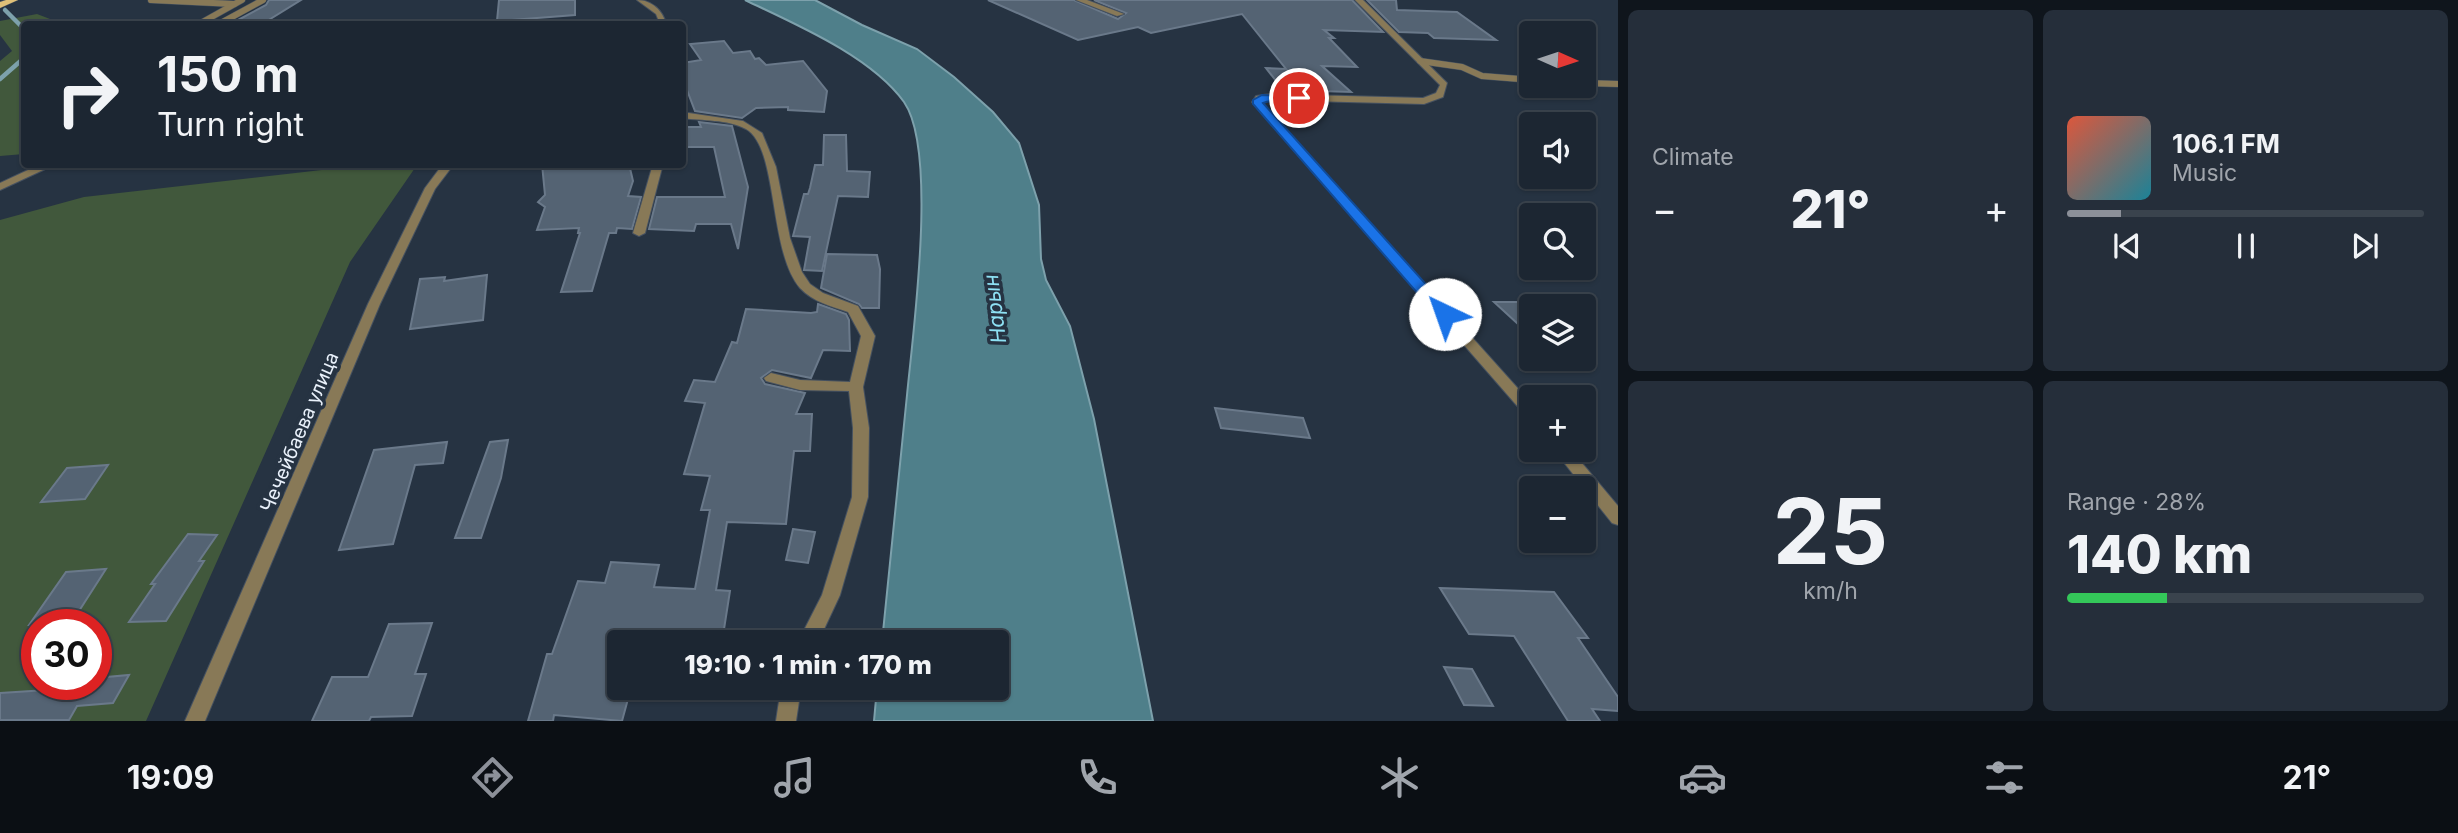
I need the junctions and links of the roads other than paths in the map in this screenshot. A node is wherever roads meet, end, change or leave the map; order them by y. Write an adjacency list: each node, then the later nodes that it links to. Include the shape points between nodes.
1 (14, 0): 9 (main road)
2 (151, 0): 8 (lane)
3 (242, 0): 8 (lane)
4 (263, 0): 12 (lane)
5 (641, 0): 13 (street, via 659,13)
6 (1080, 0): 10 (street)
7 (1359, 0): 14 (street)
8 (234, 4): 11 (lane)
9 (0, 5)
10 (1120, 14)
11 (204, 21)
12 (224, 21)
13 (662, 21)
14 (1420, 61): 15 (lane, via 1462,67 1482,76); 26 (street, via 1444,85 1440,95 1424,102 1270,97 1256,102)
15 (1519, 79)
16 (1596, 83): 17 (lane)
17 (1618, 84)
18 (686, 116): 25 (street, via 734,122 757,132 768,154 783,233 797,274 816,295 853,309 867,336)
19 (42, 168): 22 (street)
20 (446, 168): 31 (street, Чечейбаева улица, via 430,188 374,304)
21 (657, 168): 23 (street)
22 (0, 187)
23 (639, 233)
24 (771, 378): 25 (street, via 800,385)
25 (856, 387): 29 (street, via 862,428 860,497 831,595)
26 (1519, 398)
27 (1572, 462): 28 (street)
28 (1618, 518)
29 (814, 630)
30 (789, 700): 32 (street)
31 (195, 721)
32 (786, 721)

